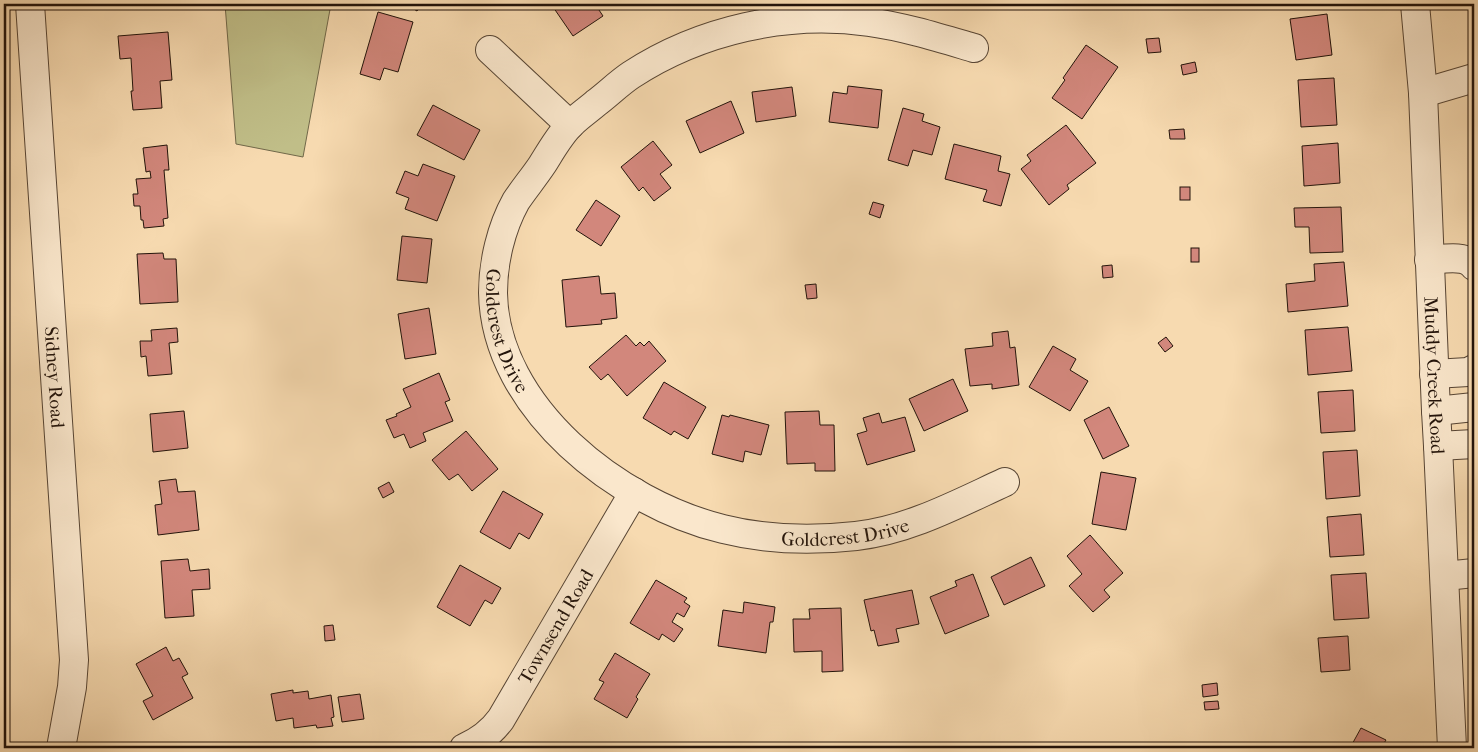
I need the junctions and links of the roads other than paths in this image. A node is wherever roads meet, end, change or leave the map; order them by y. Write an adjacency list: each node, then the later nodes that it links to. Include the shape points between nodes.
1 (30, 4): 20 (street, Sidney Road, via 74,660)
2 (1415, 4): 6 (street, Muddy Creek Road)
3 (974, 48): 7 (street, Goldcrest Drive, via 867,22 823,19 778,21 716,35 667,55 630,76)
4 (490, 50): 7 (street)
5 (1474, 78): 6 (street)
6 (1423, 93): 8 (street, Muddy Creek Road)
7 (570, 125): 17 (street, Goldcrest Drive, via 516,203 503,230 493,294 497,325 506,356 520,385 538,409 563,438 599,470)
8 (1430, 260): 9 (street, via 1462,258); 11 (street, Muddy Creek Road)
9 (1474, 266)
10 (1474, 369): 11 (street)
11 (1434, 374): 13 (street, Muddy Creek Road)
12 (1474, 407): 13 (street)
13 (1436, 411): 15 (street, Muddy Creek Road)
14 (1474, 444): 15 (street)
15 (1438, 446): 19 (street, Muddy Creek Road)
16 (1005, 482): 17 (street, Goldcrest Drive, via 939,513 899,527 858,536 805,540 721,529 681,516)
17 (634, 492): 21 (street, Townsend Road, via 500,719 492,731)
18 (1474, 573): 19 (street)
19 (1444, 576): 22 (street, Muddy Creek Road)
20 (61, 748)
21 (464, 748)
22 (1452, 748)

